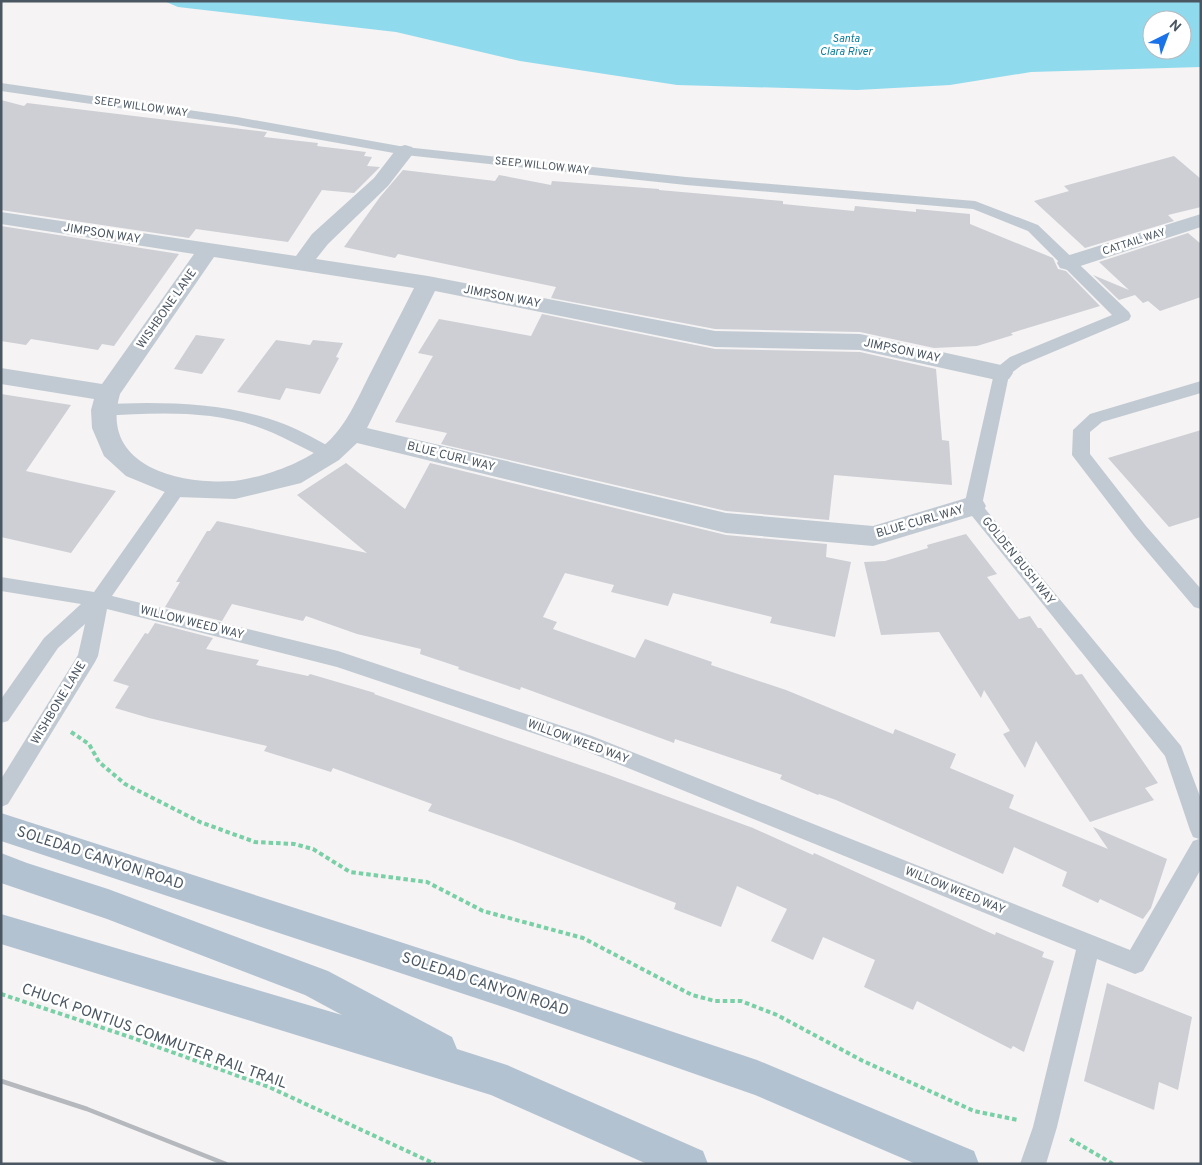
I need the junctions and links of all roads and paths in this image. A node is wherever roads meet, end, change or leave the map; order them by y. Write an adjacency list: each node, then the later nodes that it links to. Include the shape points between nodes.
1 (1, 87): 2 (lane, SEEP WILLOW WAY, via 238,121)
2 (405, 151): 6 (lane, SEEP WILLOW WAY, via 686,181 974,205 1033,228); 7 (street, via 381,182 320,239)
3 (1, 218): 5 (street, JIMPSON WAY)
4 (1201, 220): 6 (street, CATTAIL WAY)
5 (208, 250): 7 (street, JIMPSON WAY); 12 (street, WISHBONE LANE)
6 (1068, 263): 9 (lane, via 1123,316 1016,361)
7 (301, 264): 8 (street, JIMPSON WAY)
8 (428, 283): 9 (street, JIMPSON WAY, via 715,339 860,342); 13 (street)
9 (1001, 373): 16 (lane, GOLDEN BUSH WAY)
10 (1, 376): 12 (street)
11 (1201, 387): 19 (lane, via 1096,418 1082,430 1081,455)
12 (105, 401): 14 (lane, via 224,413 277,428); 15 (street, via 104,428 114,450 135,470)
13 (352, 433): 14 (street); 16 (street, BLUE CURL WAY, via 726,523 872,536)
14 (330, 454): 15 (street, via 292,476 235,490)
15 (177, 488): 18 (lane, WISHBONE LANE)
16 (973, 506): 24 (lane, GOLDEN BUSH WAY, via 1174,752)
17 (1, 584): 18 (lane, WILLOW WEED WAY)
18 (99, 600): 20 (lane, WISHBONE LANE, via 88,656); 21 (lane, WISHBONE LANE, via 51,643); 28 (lane, WILLOW WEED WAY, via 338,659 592,746)
19 (1201, 602)
20 (56, 709): 22 (lane, WISHBONE LANE); 31 (path, via 71,732 89,744 99,762 125,784 200,822 255,842 294,844 313,849 350,872 427,882 483,911 583,938 692,995 715,1001 741,1002 777,1015 966,1108)
21 (1, 715)
22 (1, 798)
23 (1, 827): 34 (main road, SOLEDAD CANYON ROAD, via 506,992 748,1075)
24 (1201, 830)
25 (1201, 848): 28 (lane, WILLOW WEED WAY, via 1136,963)
26 (1, 867): 30 (main road, via 316,983)
27 (1, 929): 30 (main road)
28 (1089, 944): 31 (lane)
29 (1, 994): 32 (path, CHUCK PONTIUS COMMUTER RAIL TRAIL, via 270,1087)
30 (494, 1078): 33 (main road)
31 (1045, 1127): 35 (lane); 36 (path)
32 (435, 1164)
33 (690, 1164)
34 (961, 1164)
35 (1033, 1164)
36 (1113, 1164)

